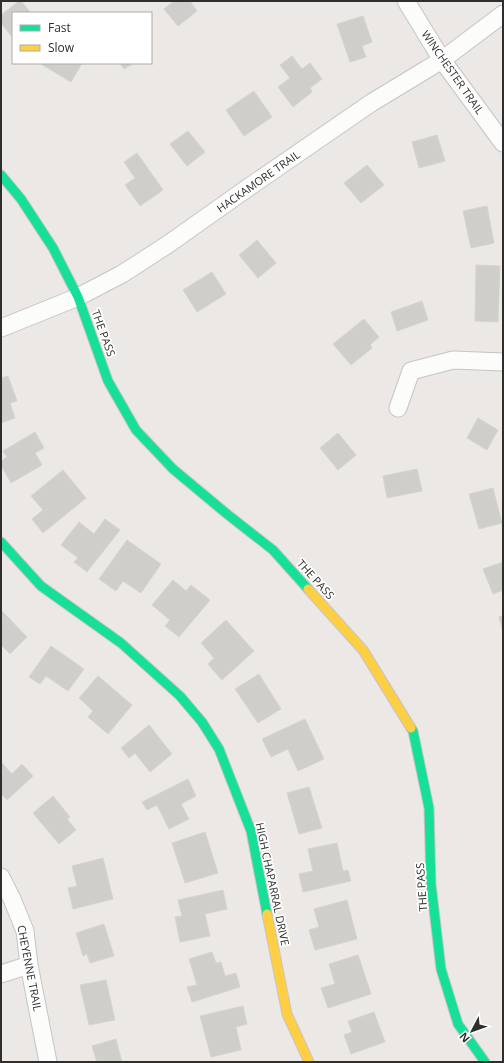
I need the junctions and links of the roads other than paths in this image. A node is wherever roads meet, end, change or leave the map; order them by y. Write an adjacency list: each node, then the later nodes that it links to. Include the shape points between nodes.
1 (406, 1): 3 (street, WINCHESTER TRAIL)
2 (503, 14): 3 (street, HACKAMORE TRAIL)
3 (442, 60): 4 (street, WINCHESTER TRAIL); 6 (street, HACKAMORE TRAIL, via 371,103 167,245 122,274)
4 (503, 143)
5 (1, 175): 6 (street, THE PASS, via 21,198 53,248)
6 (78, 297): 7 (street, HACKAMORE TRAIL); 16 (street, THE PASS, via 108,380 136,430 173,469 273,550 363,650 413,731 429,808 431,884 441,969 458,1024)
7 (1, 328)
8 (503, 362): 9 (street, via 453,360 412,371)
9 (398, 408)
10 (1, 542): 15 (street, HIGH CHAPARRAL DRIVE, via 41,586 121,643 180,696 202,722 219,749 251,831 286,1014)
11 (1, 877): 12 (street, CHEYENNE TRAIL, via 25,931)
12 (29, 965): 13 (street); 14 (street, CHEYENNE TRAIL)
13 (1, 974)
14 (48, 1062)
15 (309, 1062)
16 (485, 1062)

